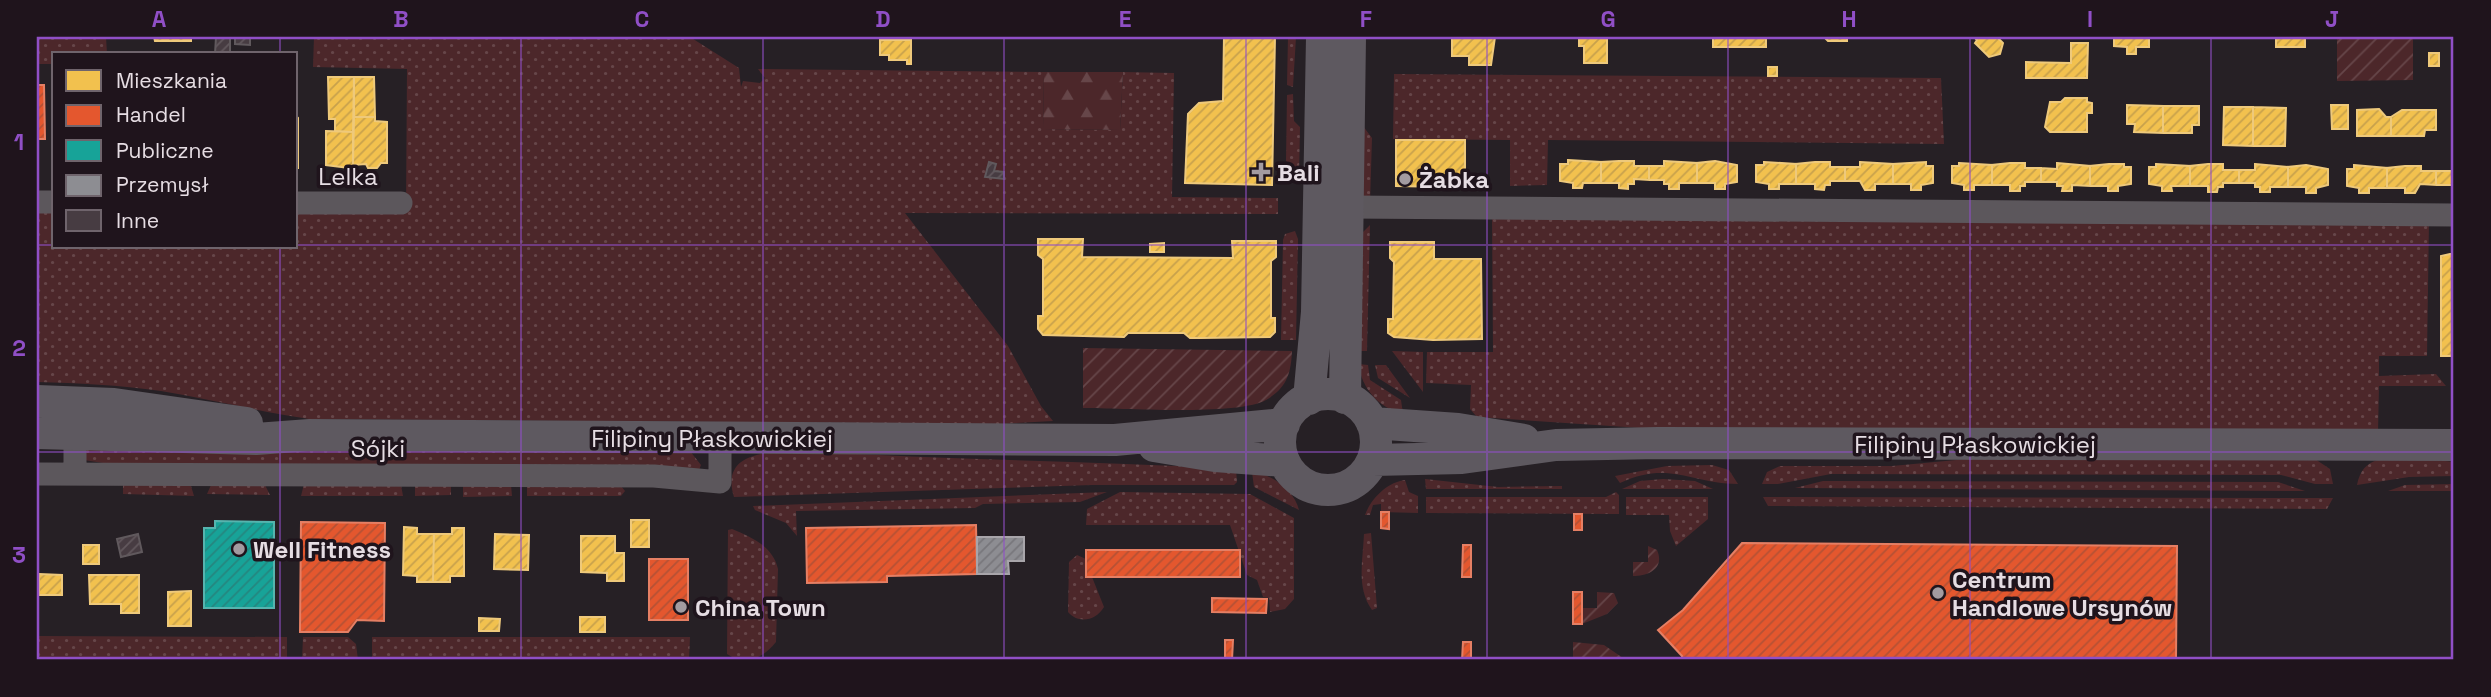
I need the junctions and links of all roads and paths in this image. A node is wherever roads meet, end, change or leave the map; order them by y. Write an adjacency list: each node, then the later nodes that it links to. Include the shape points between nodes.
1 (1322, 37): 8 (main road, via 1317,312)
2 (1350, 37): 5 (main road)
3 (298, 203): 4 (street, Lelka)
4 (401, 203)
5 (1347, 207): 6 (street); 7 (main road)
6 (2454, 215)
7 (1345, 398): 8 (main road, via 1323,395); 11 (main road)
8 (1309, 399): 10 (main road, via 1290,413)
9 (37, 401): 15 (main road, Filipiny Płaskowickiej, via 114,404)
10 (1284, 424): 17 (main road, Filipiny Płaskowickiej); 22 (main road, via 1280,448)
11 (1372, 424): 18 (main road, Filipiny Płaskowickiej, via 1458,429); 21 (main road)
12 (2454, 432): 19 (main road, Filipiny Płaskowickiej)
13 (37, 433): 14 (main road, Filipiny Płaskowickiej)
14 (75, 433): 15 (main road, Filipiny Płaskowickiej, via 256,439); 24 (street)
15 (310, 435): 16 (main road, Filipiny Płaskowickiej)
16 (720, 438): 17 (main road, Filipiny Płaskowickiej); 24 (street, Sójki, via 720,482 654,475)
17 (1115, 440): 22 (main road, Filipiny Płaskowickiej)
18 (1556, 445): 19 (main road, Filipiny Płaskowickiej); 21 (main road, Filipiny Płaskowickiej, via 1462,458)
19 (2393, 445): 20 (main road, Filipiny Płaskowickiej)
20 (2454, 445)
21 (1373, 460): 22 (main road, via 1356,481 1327,490 1305,485)
22 (1284, 461)
23 (37, 474): 24 (street, Sójki)
24 (75, 474)

